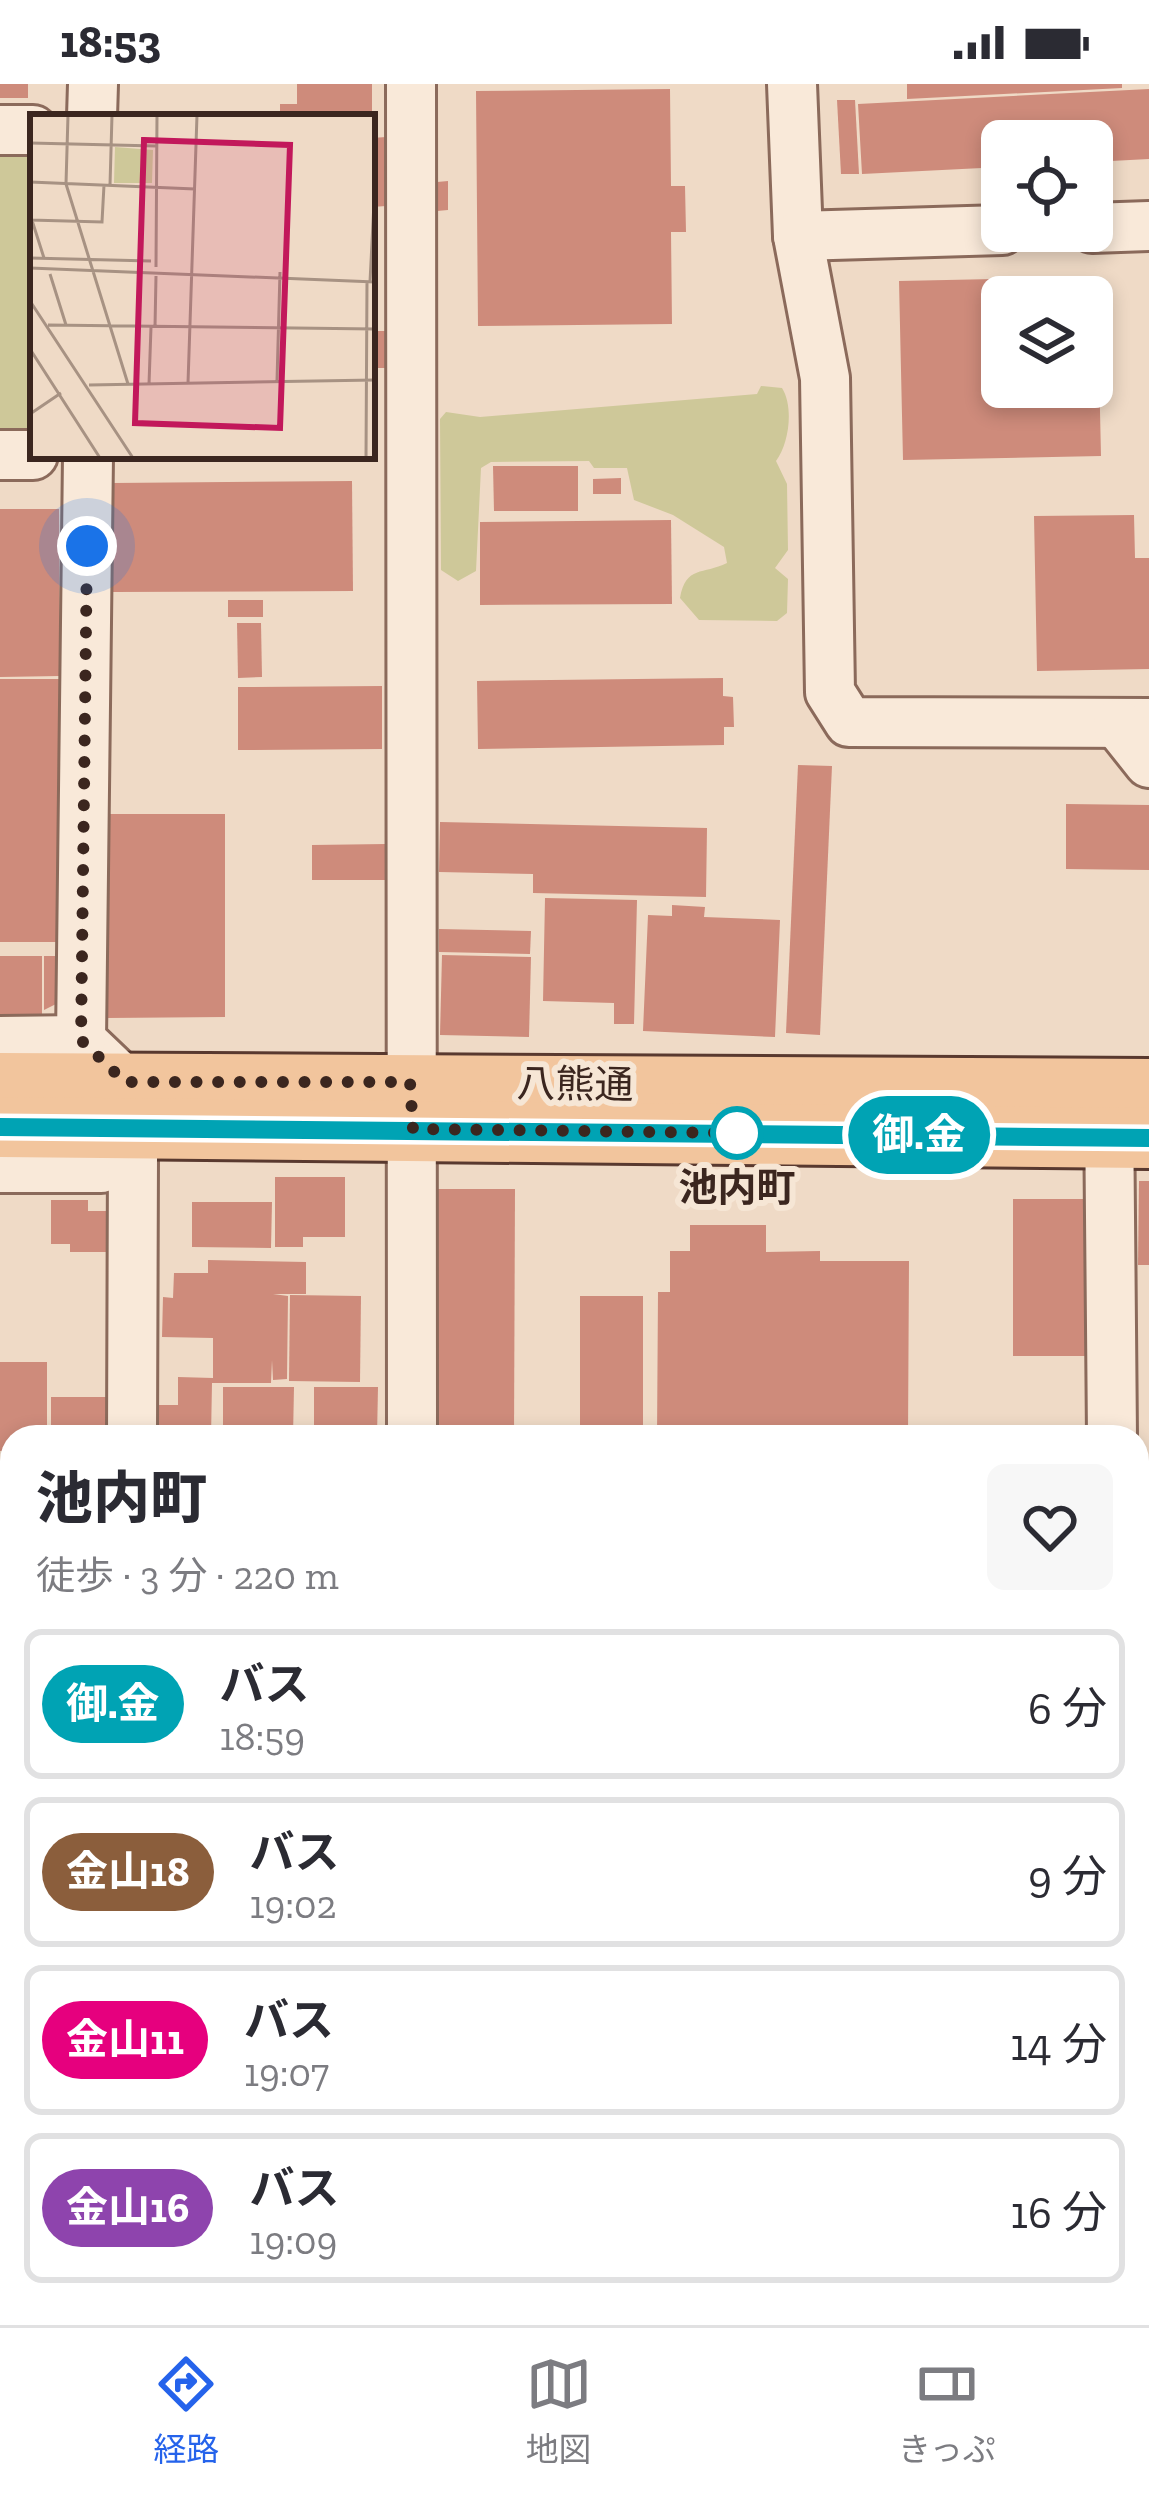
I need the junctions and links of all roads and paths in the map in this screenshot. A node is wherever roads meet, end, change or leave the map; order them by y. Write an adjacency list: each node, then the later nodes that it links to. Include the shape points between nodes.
1 (93, 84): 4 (street)
2 (411, 84): 9 (street)
3 (792, 84): 8 (street)
4 (92, 114)
5 (1149, 226): 6 (street)
6 (1113, 227)
7 (981, 231): 8 (street)
8 (798, 236): 11 (street, via 825,378 830,692 848,722)
9 (391, 454): 15 (street)
10 (88, 459): 14 (street)
11 (1134, 723): 12 (street)
12 (1149, 763)
13 (0, 1041): 14 (street)
14 (38, 1092): 17 (main road, 八熊通); 17 (street)
15 (412, 1106): 16 (main road, 八熊通); 17 (main road, 八熊通); 20 (street)
16 (1129, 1114): 21 (street)
17 (132, 1123): 18 (street, via 101,1168); 19 (street)
18 (0, 1168)
19 (132, 1425)
20 (412, 1425)
21 (1113, 1425)

